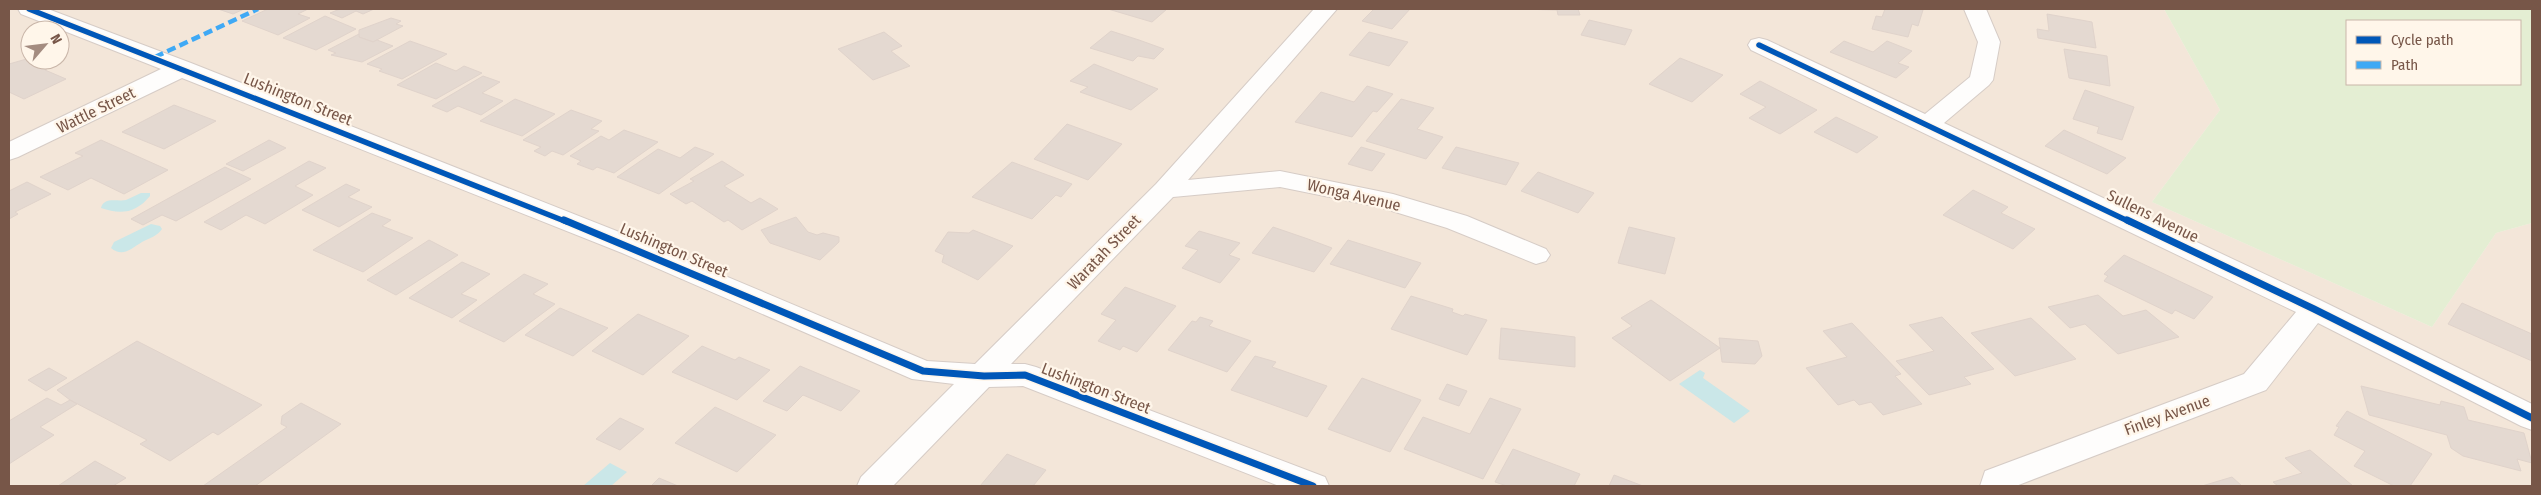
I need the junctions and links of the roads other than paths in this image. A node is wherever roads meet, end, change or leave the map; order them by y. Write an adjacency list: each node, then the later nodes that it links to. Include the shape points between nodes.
1 (30, 9): 5 (street, Lushington Street)
2 (1326, 9): 8 (street, Waratah Street)
3 (1975, 9): 6 (street, via 1989,42 1981,80)
4 (1759, 45): 6 (street, Sullens Avenue)
5 (183, 68): 7 (street, Wattle Street); 11 (street, Lushington Street, via 632,247 923,371)
6 (1928, 124): 10 (street, Sullens Avenue)
7 (9, 152)
8 (1165, 190): 9 (street, Wonga Avenue, via 1280,179 1384,200 1448,220); 11 (street, Waratah Street)
9 (1536, 255)
10 (2314, 309): 12 (street, Sullens Avenue); 15 (street, Finley Avenue, via 2256,382 1997,480)
11 (984, 376): 13 (street, Waratah Street); 14 (street, Lushington Street, via 1025,375)
12 (2532, 418)
13 (874, 486)
14 (1313, 486)
15 (1996, 486)

